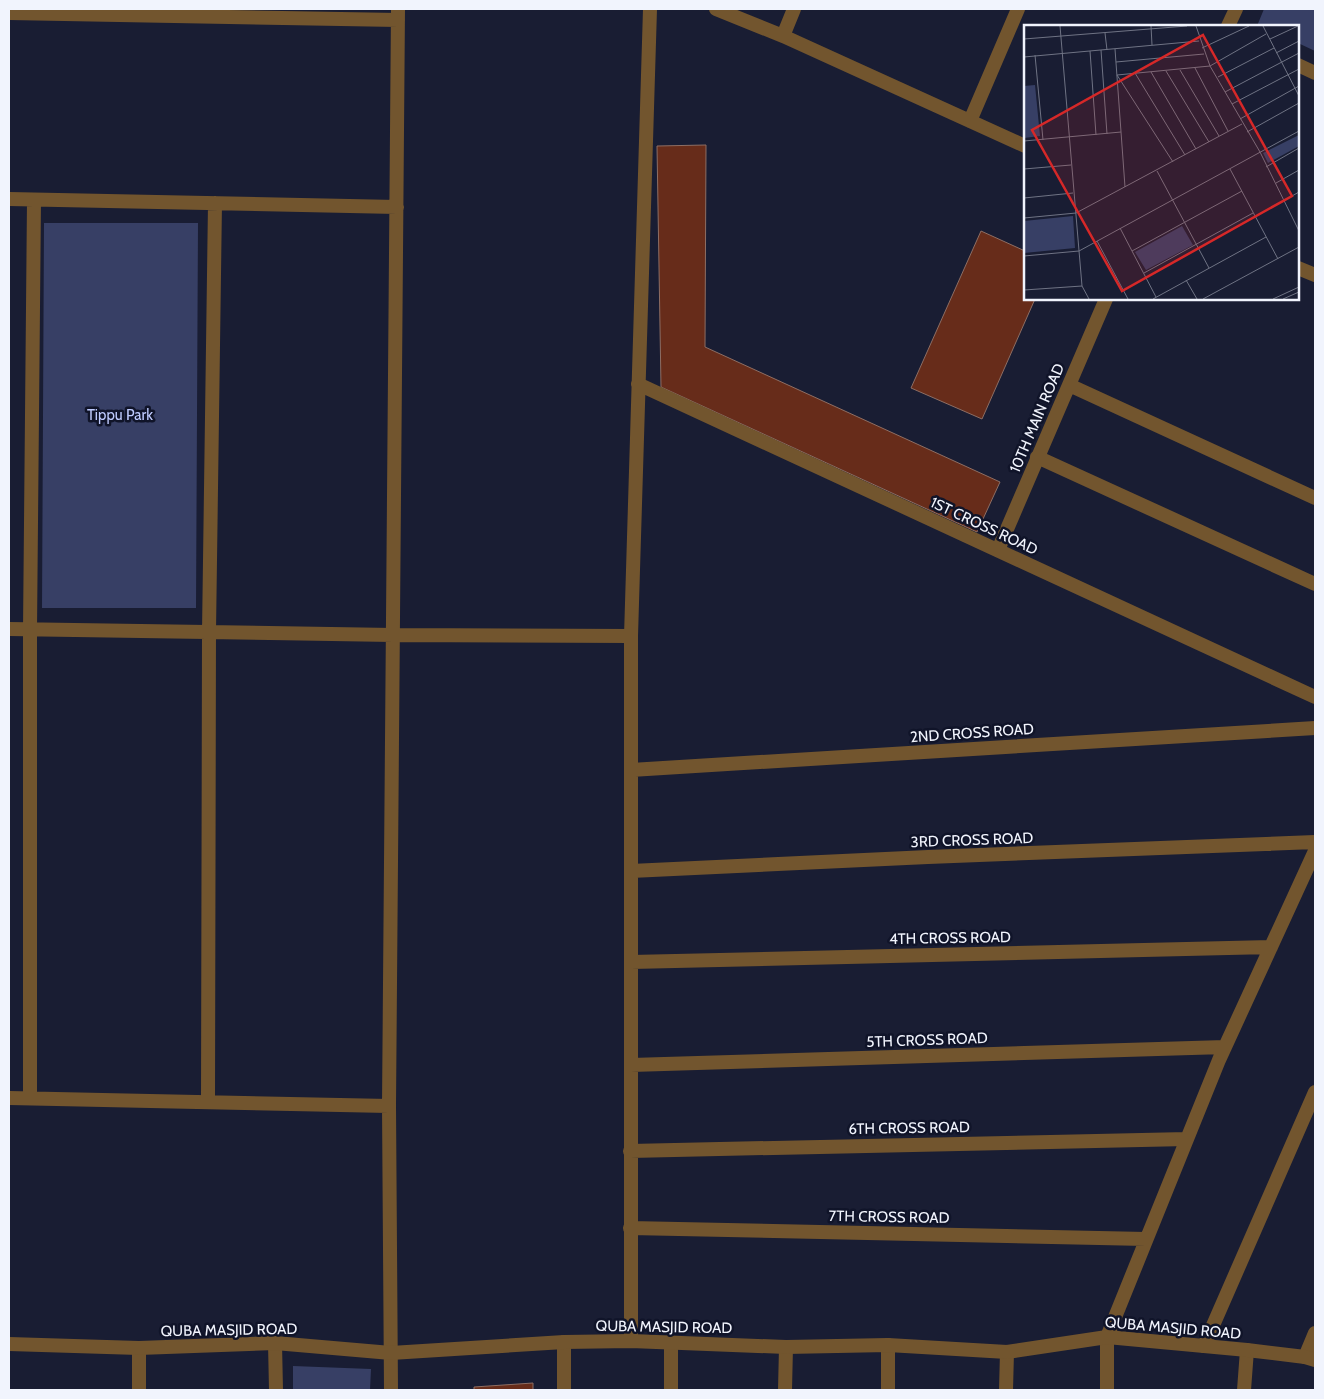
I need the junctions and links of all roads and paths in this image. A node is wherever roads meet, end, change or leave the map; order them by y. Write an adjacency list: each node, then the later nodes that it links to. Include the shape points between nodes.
1 (650, 9): 21 (street)
2 (716, 9): 9 (street)
3 (794, 9): 9 (street)
4 (1018, 9): 12 (street)
5 (1236, 9): 8 (street)
6 (9, 14): 7 (street)
7 (398, 14): 17 (street)
8 (1228, 25)
9 (783, 36): 12 (street)
10 (1299, 65): 11 (street)
11 (1315, 73)
12 (970, 121): 13 (street)
13 (1024, 146)
14 (9, 199): 15 (street)
15 (34, 200): 16 (street); 28 (street)
16 (215, 203): 17 (street); 29 (street)
17 (397, 207): 30 (street)
18 (1299, 268): 19 (street)
19 (1315, 275)
20 (1106, 300): 22 (street, 10TH MAIN ROAD)
21 (638, 384): 25 (street, 1ST CROSS ROAD); 31 (street)
22 (1069, 385): 23 (street, 10TH MAIN ROAD); 24 (street)
23 (1038, 457): 25 (street, 10TH MAIN ROAD); 26 (street)
24 (1315, 498)
25 (998, 550): 32 (street, 1ST CROSS ROAD)
26 (1315, 584)
27 (9, 629): 28 (street)
28 (30, 630): 29 (street); 44 (street)
29 (209, 632): 30 (street); 45 (street)
30 (393, 635): 31 (street); 46 (street)
31 (630, 636): 34 (street)
32 (1315, 697)
33 (1315, 728): 34 (street, 2ND CROSS ROAD)
34 (631, 770): 37 (street)
35 (1315, 842): 37 (street, 3RD CROSS ROAD)
36 (1315, 852): 38 (street)
37 (631, 872): 39 (street)
38 (1271, 947): 39 (street, 4TH CROSS ROAD); 40 (street)
39 (631, 962): 41 (street)
40 (1225, 1047): 41 (street, 5TH CROSS ROAD); 47 (street)
41 (631, 1065): 48 (street)
42 (1315, 1092): 59 (street)
43 (9, 1098): 44 (street)
44 (30, 1098): 45 (street)
45 (208, 1102): 46 (street)
46 (389, 1106): 64 (street)
47 (1187, 1139): 48 (street, 6TH CROSS ROAD); 50 (street)
48 (630, 1151): 49 (street)
49 (630, 1228): 50 (street, 7TH CROSS ROAD); 53 (street)
50 (1146, 1238): 52 (street)
51 (1315, 1333): 65 (street)
52 (1107, 1336): 59 (street, QUBA MASJID ROAD); 63 (street, QUBA MASJID ROAD); 74 (street)
53 (631, 1341): 54 (street, QUBA MASJID ROAD); 56 (street, QUBA MASJID ROAD)
54 (564, 1342): 64 (street, QUBA MASJID ROAD); 69 (street)
55 (275, 1343): 61 (street, QUBA MASJID ROAD); 64 (street, QUBA MASJID ROAD); 67 (street)
56 (671, 1343): 60 (street, QUBA MASJID ROAD); 70 (street)
57 (9, 1344): 61 (street, QUBA MASJID ROAD)
58 (888, 1345): 60 (street, QUBA MASJID ROAD); 63 (street, QUBA MASJID ROAD); 72 (street)
59 (1204, 1346): 62 (street, QUBA MASJID ROAD)
60 (786, 1347): 71 (street)
61 (138, 1348): 66 (street)
62 (1247, 1350): 65 (street, QUBA MASJID ROAD); 75 (street)
63 (1007, 1352): 73 (street)
64 (391, 1353): 68 (street)
65 (1310, 1359)
66 (139, 1390)
67 (276, 1390)
68 (390, 1390)
69 (564, 1390)
70 (671, 1390)
71 (785, 1390)
72 (888, 1390)
73 (1006, 1390)
74 (1107, 1390)
75 (1244, 1390)

